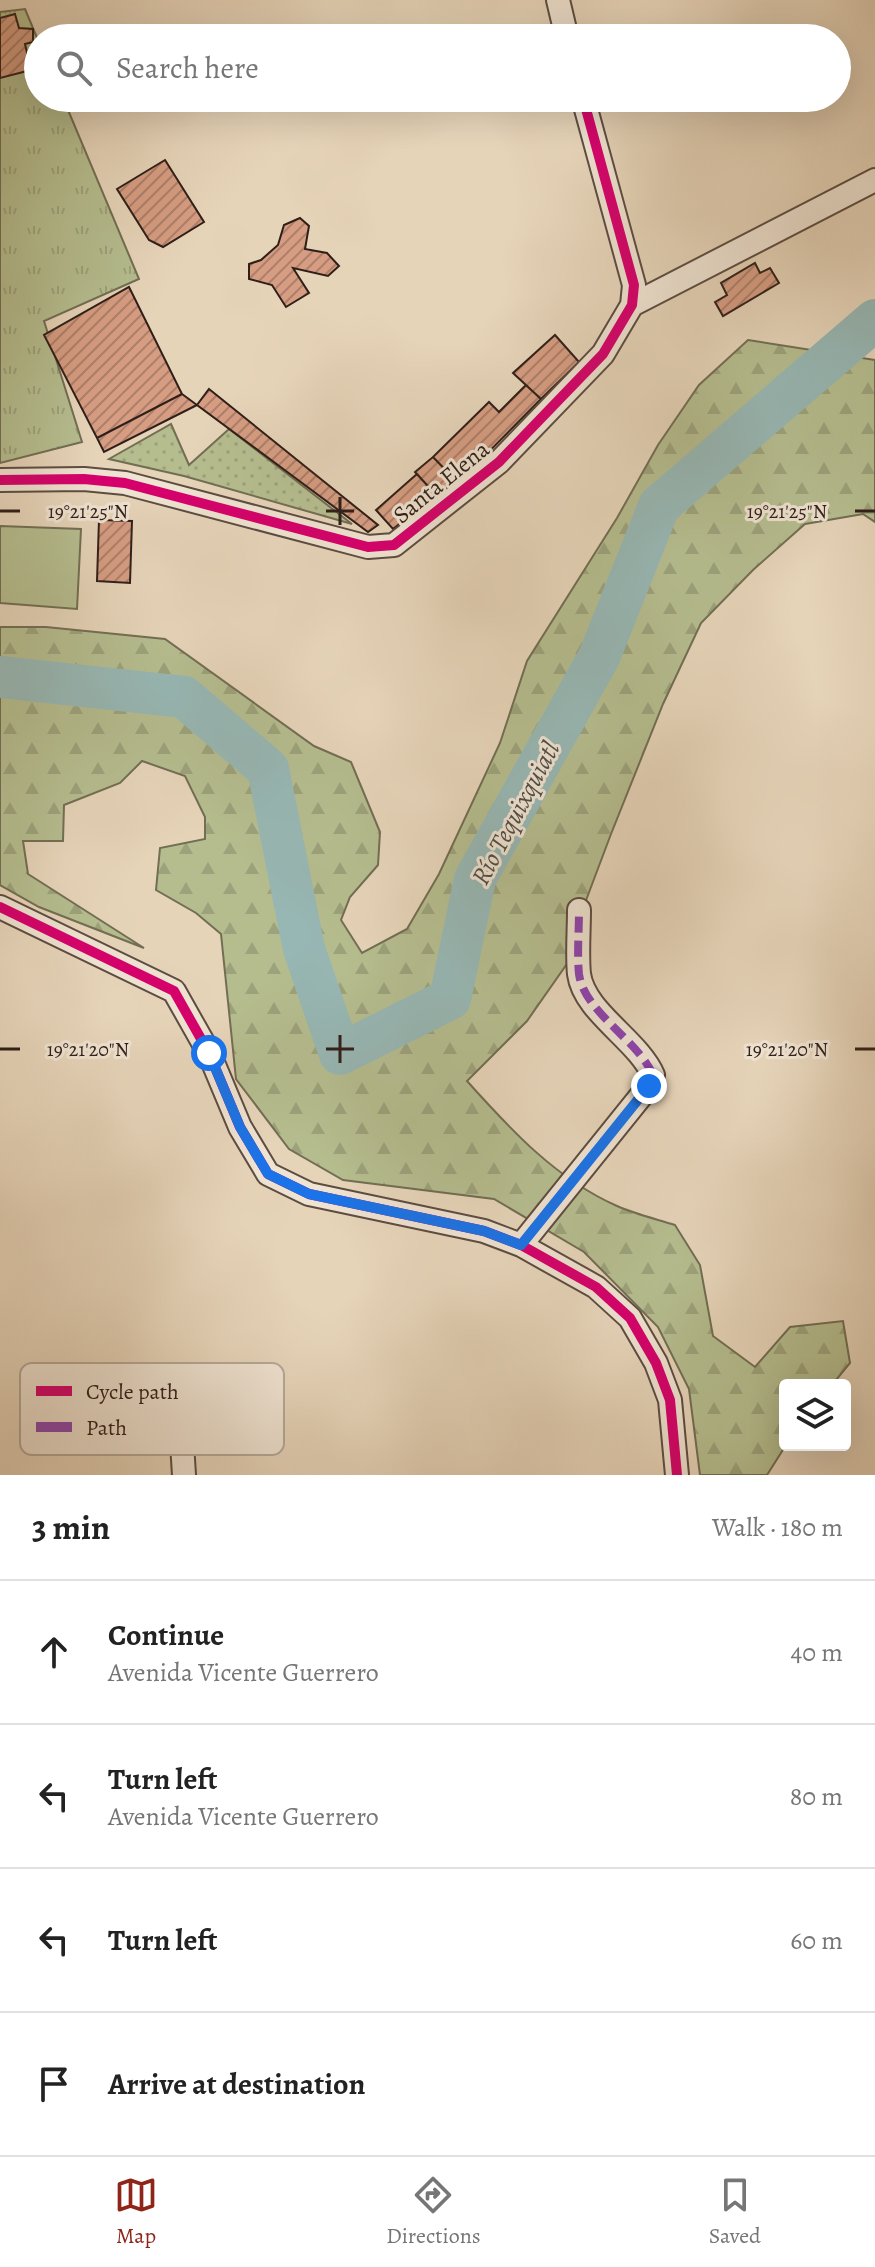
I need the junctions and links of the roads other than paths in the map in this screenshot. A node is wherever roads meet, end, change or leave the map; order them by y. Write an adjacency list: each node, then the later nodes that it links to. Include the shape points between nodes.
1 (558, 0): 2 (street)
2 (564, 24)
3 (587, 112): 5 (street, via 634,285)
4 (875, 180): 5 (street)
5 (632, 305): 6 (street, Santa Elena, via 603,354 499,462 394,545 368,547 125,483)
6 (0, 480)
7 (0, 907): 9 (street, via 174,991 268,1174 309,1194 484,1231)
8 (579, 910): 9 (street, via 579,977 595,1007 653,1075)
9 (521, 1245): 12 (street, via 596,1287 630,1318 670,1400)
10 (183, 1455): 11 (street)
11 (184, 1475)
12 (677, 1475)

